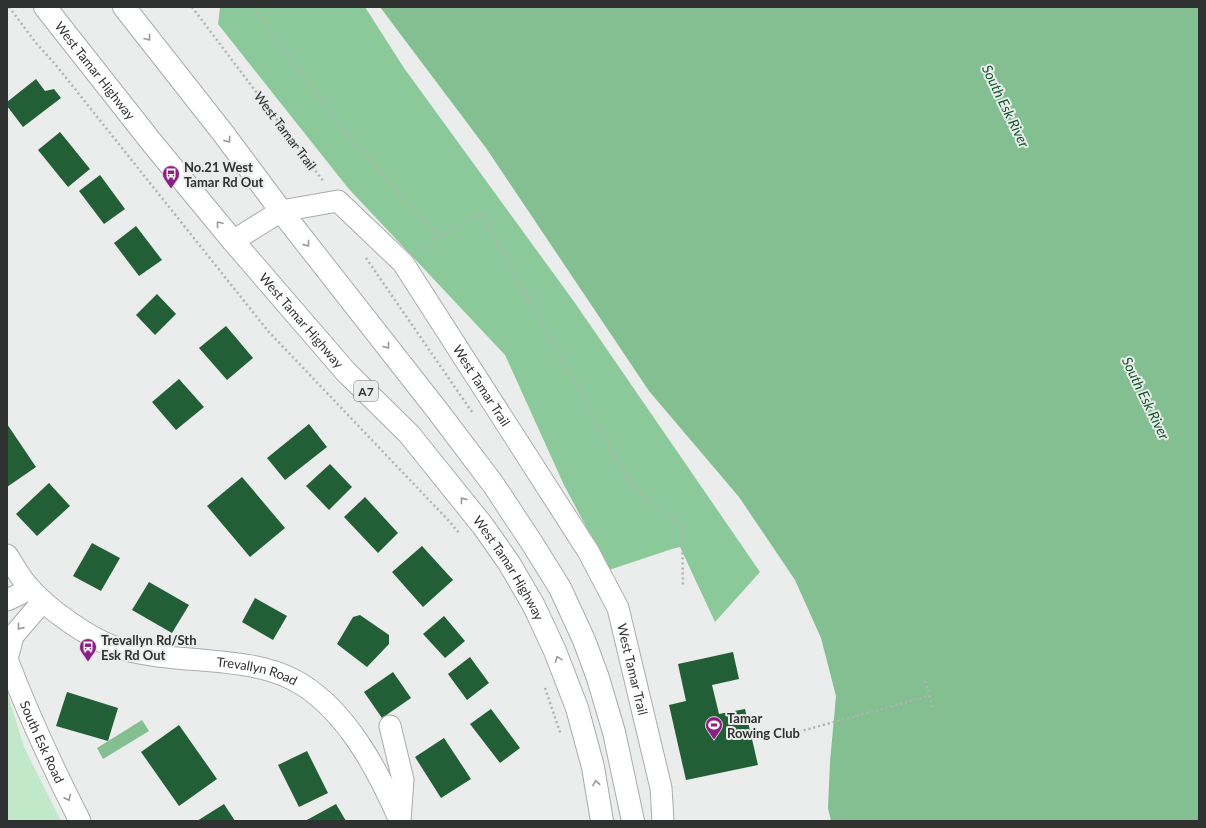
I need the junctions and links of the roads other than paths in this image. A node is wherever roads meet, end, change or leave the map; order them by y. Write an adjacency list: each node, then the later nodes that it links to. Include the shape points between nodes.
1 (45, 7): 4 (highway, West Tamar Highway / A7, one-way to 1)
2 (124, 7): 3 (highway, one-way to 3)
3 (281, 211): 4 (street); 14 (highway, one-way to 14, via 493,484 560,588 598,678 614,732); 15 (street, West Tamar Trail, via 338,201 404,263 588,551 618,608 661,788)
4 (233, 241): 13 (highway, West Tamar Highway / A7, one-way to 4, via 593,767 577,708 534,606 509,563 469,508 409,434 346,372)
5 (7, 555): 6 (street, Trevallyn Road)
6 (27, 585): 7 (street, via 20,594); 8 (street, Trevallyn Road)
7 (7, 600)
8 (43, 601): 9 (street, South Esk Road, one-way to 9, via 13,636); 12 (street, Trevallyn Road, via 80,630 120,649 252,666 272,671 310,690 326,704 366,752)
9 (7, 659): 11 (street, South Esk Road, one-way to 11, via 42,744)
10 (390, 726): 12 (street, via 404,780)
11 (80, 821)
12 (400, 821)
13 (602, 821)
14 (633, 821)
15 (663, 821)

